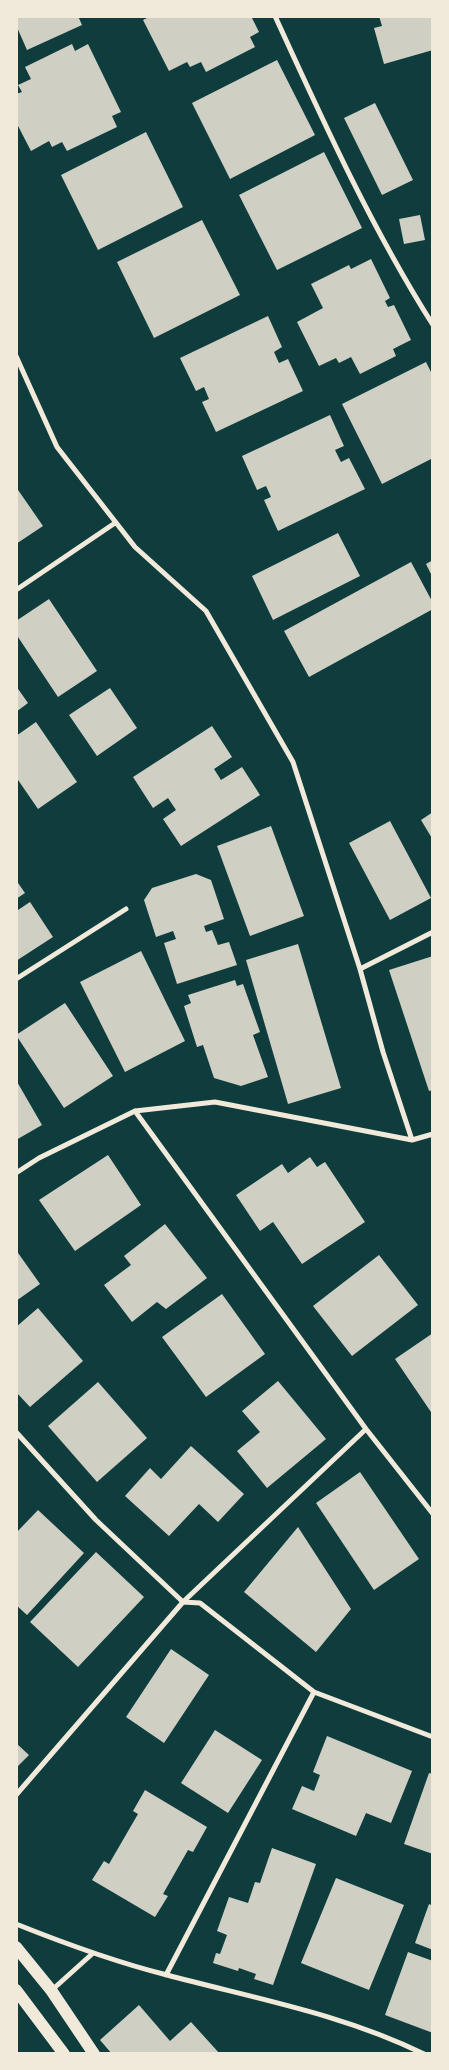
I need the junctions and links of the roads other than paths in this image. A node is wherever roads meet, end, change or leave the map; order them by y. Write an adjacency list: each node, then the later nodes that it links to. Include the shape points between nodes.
1 (275, 16): 2 (street, via 349,176)
2 (433, 325)
3 (16, 356): 4 (street, via 57,447)
4 (115, 523): 5 (street); 8 (street, via 135,547 206,611 292,762)
5 (16, 590)
6 (126, 909): 9 (street)
7 (433, 932): 8 (street)
8 (360, 969): 12 (street)
9 (16, 979)
10 (135, 1111): 12 (street, via 215,1102); 13 (street, via 39,1158); 14 (street)
11 (433, 1134): 12 (street)
12 (412, 1140)
13 (16, 1173)
14 (366, 1429): 16 (street); 17 (street)
15 (16, 1432): 17 (street, via 96,1520)
16 (433, 1514)
17 (183, 1602): 18 (street, via 200,1603); 20 (street)
18 (314, 1692): 19 (street); 24 (street)
19 (433, 1737)
20 (16, 1795)
21 (16, 1924): 23 (street)
22 (16, 1947): 26 (main road)
23 (92, 1954): 24 (street); 26 (street)
24 (166, 1975): 29 (street, via 333,2018)
25 (16, 1990): 27 (main road)
26 (51, 1990): 28 (main road)
27 (64, 2054)
28 (94, 2054)
29 (424, 2054)

